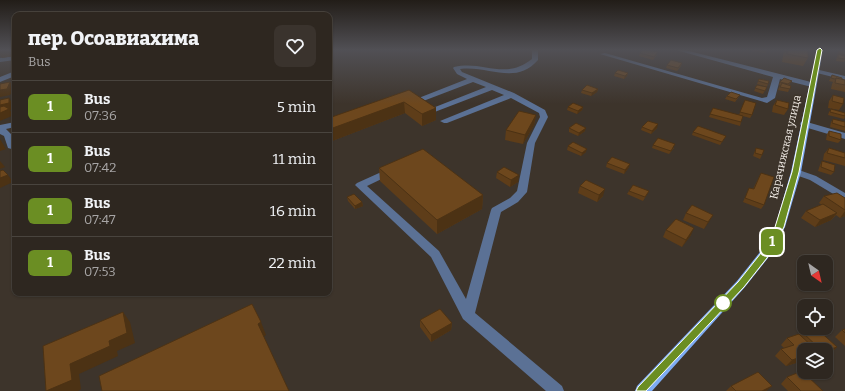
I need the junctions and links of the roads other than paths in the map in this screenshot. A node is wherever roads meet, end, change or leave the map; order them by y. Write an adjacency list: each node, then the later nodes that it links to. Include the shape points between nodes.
1 (456, 68): 10 (street, via 459,73)
2 (483, 68): 3 (street, via 490,71 517,71)
3 (525, 68)
4 (652, 68): 8 (street, via 767,101 771,98)
5 (745, 68): 8 (street)
6 (815, 71): 9 (street); 12 (main road, Карачижская улица)
7 (12, 75): 11 (street)
8 (776, 77): 12 (street)
9 (842, 77)
10 (474, 79): 13 (street); 15 (street)
11 (0, 80)
12 (812, 85): 18 (main road, Карачижская улица)
13 (492, 86): 14 (street); 16 (street)
14 (511, 95): 17 (street); 27 (street, via 542,112 544,117 531,142 522,192 514,200 496,210)
15 (414, 101)
16 (429, 111)
17 (444, 121)
18 (804, 124): 22 (street); 25 (main road, Карачижская улица)
19 (12, 125): 20 (street)
20 (0, 128)
21 (0, 131): 23 (street, via 8,135)
22 (845, 136)
23 (12, 146)
24 (401, 167): 27 (street, via 360,185 434,254)
25 (796, 172): 26 (street, via 812,178); 29 (main road, Карачижская улица, via 780,227 764,256)
26 (845, 198)
27 (468, 315): 28 (street)
28 (557, 391)
29 (642, 391)

